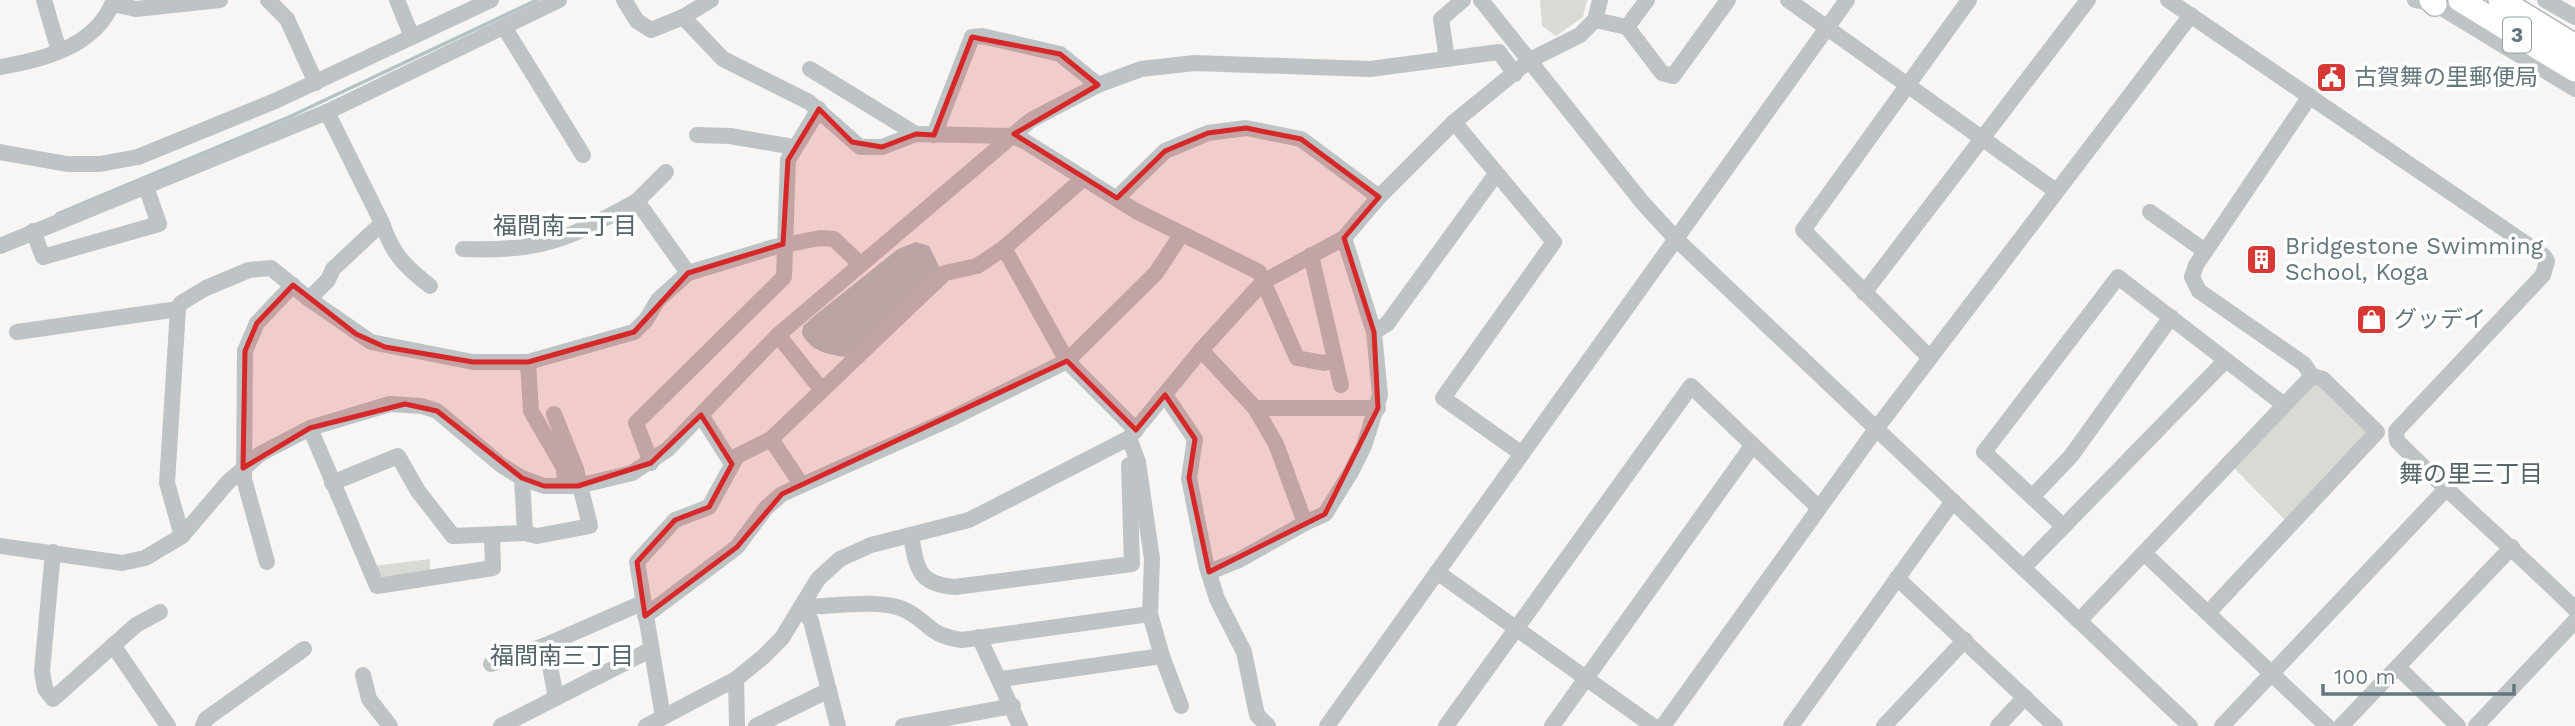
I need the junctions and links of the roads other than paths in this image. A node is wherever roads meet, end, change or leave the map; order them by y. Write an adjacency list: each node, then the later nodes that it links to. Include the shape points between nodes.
1 (44, 0): 36 (street)
2 (220, 0): 23 (street, via 136,9)
3 (268, 0): 43 (street, via 287,19)
4 (397, 0): 33 (street)
5 (491, 0): 29 (street)
6 (559, 0): 30 (street)
7 (624, 0): 26 (street, via 644,28 659,29)
8 (711, 0): 26 (street)
9 (1463, 0): 37 (street, via 1441,19)
10 (1481, 0): 38 (street)
11 (1600, 0): 28 (street)
12 (1647, 0): 31 (street)
13 (1728, 0): 31 (street, via 1673,76 1662,73)
14 (1788, 0): 32 (street)
15 (1847, 0): 32 (street)
16 (1969, 0): 45 (street)
17 (2088, 0): 55 (street)
18 (2168, 0): 25 (street)
19 (2460, 0): 41 (highway, 3)
20 (2500, 0): 24 (highway, 3)
21 (2545, 0): 27 (street)
22 (2427, 1): 46 (street)
23 (112, 2): 36 (street, via 104,22)
24 (2518, 8): 35 (highway, 3)
25 (2191, 15): 47 (street); 63 (street)
26 (683, 17): 48 (street, via 736,68)
27 (2575, 17)
28 (1595, 20): 31 (street); 38 (street, via 1580,35)
29 (453, 24): 33 (street); 34 (street)
30 (504, 27): 34 (street); 58 (street)
31 (1627, 27)
32 (1827, 28): 45 (street); 72 (street)
33 (412, 37): 43 (street)
34 (465, 45): 49 (street)
35 (2575, 46)
36 (59, 51): 39 (street, via 44,59)
37 (1447, 59): 42 (street, via 1499,52); 44 (street, via 1370,69 1195,63 1140,69)
38 (1530, 60): 42 (street); 72 (street)
39 (0, 68)
40 (810, 69): 51 (street)
41 (2575, 70)
42 (1515, 74): 50 (street)
43 (316, 83): 57 (street, via 138,157 67,164)
44 (1098, 85): 53 (street, via 1060,54 972,37); 54 (street, via 1031,120)
45 (1907, 86): 55 (street); 84 (street, via 1803,230)
46 (2575, 89)
47 (2310, 96): 77 (street); 119 (street, via 2547,261 2543,275 2396,430 2397,441)
48 (818, 109): 51 (street, via 860,146 881,147); 56 (street)
49 (327, 112): 62 (street); 68 (street)
50 (1454, 122): 60 (street); 64 (street)
51 (916, 134): 53 (street)
52 (697, 135): 56 (street)
53 (934, 135): 54 (street)
54 (1013, 136): 61 (street); 79 (street)
55 (1982, 138): 63 (street); 84 (street)
56 (794, 147): 74 (street, via 788,160)
57 (0, 152)
58 (583, 155)
59 (666, 172): 66 (street)
60 (1496, 174): 89 (street, via 1387,324); 111 (street, via 1555,242 1443,398)
61 (1084, 178): 65 (street); 75 (street)
62 (145, 184): 69 (street); 69 (street, via 159,223 43,257)
63 (2056, 191): 92 (street)
64 (1379, 197): 65 (street, via 1301,139 1246,128 1208,133 1174,146); 71 (street)
65 (1117, 198): 70 (street)
66 (637, 201): 76 (street, via 566,239 531,248); 80 (street)
67 (2150, 212): 77 (street)
68 (382, 222): 83 (street, via 401,264); 85 (street)
69 (33, 231): 73 (street)
70 (1181, 235): 81 (street, via 1259,272); 95 (street, via 1156,273)
71 (1344, 238): 78 (street); 89 (street)
72 (1675, 239): 107 (street); 111 (street)
73 (0, 246)
74 (783, 246): 79 (street, via 834,239); 80 (street); 112 (street, via 785,278 636,424)
75 (1004, 248): 95 (street); 99 (street, via 977,265 945,273)
76 (463, 249)
77 (2205, 251): 97 (street, via 2192,277 2199,291 2304,363)
78 (1311, 255): 81 (street); 94 (street)
79 (860, 264): 90 (street)
80 (688, 272): 96 (street, via 658,300 634,332)
81 (1263, 282): 91 (street); 94 (street, via 1297,358 1324,363)
82 (293, 285): 85 (street); 86 (street, via 280,273 262,267 206,288); 114 (street, via 257,323 245,351)
83 (430, 286)
84 (1864, 293): 92 (street)
85 (309, 299): 96 (street, via 356,334 385,347 473,362)
86 (178, 309): 88 (street); 126 (street, via 167,483)
87 (2171, 317): 93 (street); 120 (street, via 2071,456); 120 (street, via 2118,277 2103,296 1984,452)
88 (17, 332)
89 (1374, 332): 103 (street)
90 (778, 335): 99 (street); 105 (street)
91 (1201, 350): 100 (street); 102 (street)
92 (1930, 358): 107 (street)
93 (2226, 359): 101 (street); 124 (street)
94 (1335, 360): 98 (street)
95 (1067, 361): 108 (street); 117 (street, via 948,420)
96 (528, 362): 118 (street, via 531,411)
97 (2312, 376): 101 (street); 142 (street, via 2323,379 2377,432)
98 (1341, 385)
99 (821, 389): 109 (street)
100 (1165, 395): 108 (street); 135 (street, via 1195,439 1189,478)
101 (2283, 404): 132 (street)
102 (1255, 408): 103 (street); 123 (street, via 1276,444)
103 (1378, 408): 123 (street, via 1351,472 1325,514)
104 (554, 414): 118 (street, via 576,468)
105 (701, 415): 112 (street); 113 (street)
106 (310, 428): 114 (street); 115 (street, via 390,404 422,406 437,411 501,466); 116 (street)
107 (1876, 429): 121 (street); 122 (street)
108 (1132, 434): 128 (street, via 969,520); 128 (street, via 1132,564 937,586 916,567); 143 (street, via 1152,559)
109 (771, 439): 113 (street, via 737,456); 117 (street)
110 (1752, 446): 122 (street); 146 (street, via 1691,386); 158 (street)
111 (1522, 454): 136 (street)
112 (651, 463): 118 (street, via 632,473)
113 (732, 464): 139 (street, via 709,507 676,520 637,562)
114 (243, 468): 126 (street); 133 (street)
115 (522, 478): 118 (street, via 544,486); 125 (street)
116 (332, 483): 127 (street, via 398,456 453,536); 127 (street, via 377,586 493,568)
117 (801, 484): 139 (street, via 766,508 737,547)
118 (572, 486): 125 (street, via 590,526 537,536)
119 (2446, 489): 130 (street); 156 (street)
120 (2032, 497): 124 (street)
121 (1953, 501): 134 (street); 137 (street)
122 (1819, 508): 182 (street)
123 (1305, 523): 135 (street)
124 (2063, 526): 134 (street)
125 (525, 533): 127 (street)
126 (181, 536): 131 (street, via 145,558 121,563)
127 (492, 536)
128 (911, 536): 138 (street, via 840,559 818,579)
129 (0, 546): 131 (street)
130 (2512, 547): 140 (street); 155 (street)
131 (53, 552): 149 (street, via 42,671 45,689 53,699)
132 (2144, 553): 142 (street); 144 (street)
133 (267, 562)
134 (2023, 568): 144 (street)
135 (1209, 572): 167 (street, via 1244,652)
136 (1437, 572): 146 (street); 178 (street)
137 (1897, 578): 148 (street); 183 (street)
138 (802, 607): 147 (street, via 893,607 905,610 940,637); 159 (street, via 782,638); 161 (street, via 811,621)
139 (644, 610): 150 (street); 152 (street)
140 (2575, 610)
141 (160, 612): 149 (street)
142 (2208, 612): 156 (street)
143 (1150, 614): 147 (street); 153 (street)
144 (2079, 621): 187 (street)
145 (2575, 621): 192 (street)
146 (1517, 627): 158 (street); 179 (street)
147 (979, 637): 160 (street)
148 (1965, 640): 162 (street); 184 (street)
149 (113, 645): 168 (street)
150 (546, 645): 154 (street); 163 (street)
151 (303, 649): 169 (street, via 206,719)
152 (650, 650): 163 (street); 166 (street)
153 (1162, 656): 160 (street); 165 (street)
154 (491, 664)
155 (2398, 667): 190 (street); 191 (street)
156 (2272, 674): 188 (street); 189 (street)
157 (363, 675): 170 (street, via 369,699)
158 (1585, 677): 180 (street); 181 (street)
159 (736, 679): 166 (street); 173 (street)
160 (1001, 679): 164 (street)
161 (829, 690): 174 (street); 175 (street)
162 (2025, 697): 185 (street); 186 (street)
163 (556, 698): 171 (street)
164 (1013, 706): 176 (street); 177 (street)
165 (1181, 706)
166 (663, 717): 172 (street)
167 (1257, 722)
168 (168, 726)
169 (203, 726)
170 (390, 726)
171 (501, 726)
172 (646, 726)
173 (737, 726)
174 (756, 726)
175 (838, 726)
176 (903, 726)
177 (1020, 726)
178 (1326, 726)
179 (1446, 726)
180 (1552, 726)
181 (1653, 726)
182 (1663, 726)
183 (1791, 726)
184 (1884, 726)
185 (1998, 726)
186 (2055, 726)
187 (2190, 726)
188 (2222, 726)
189 (2326, 726)
190 (2341, 726)
191 (2458, 726)
192 (2476, 726)

